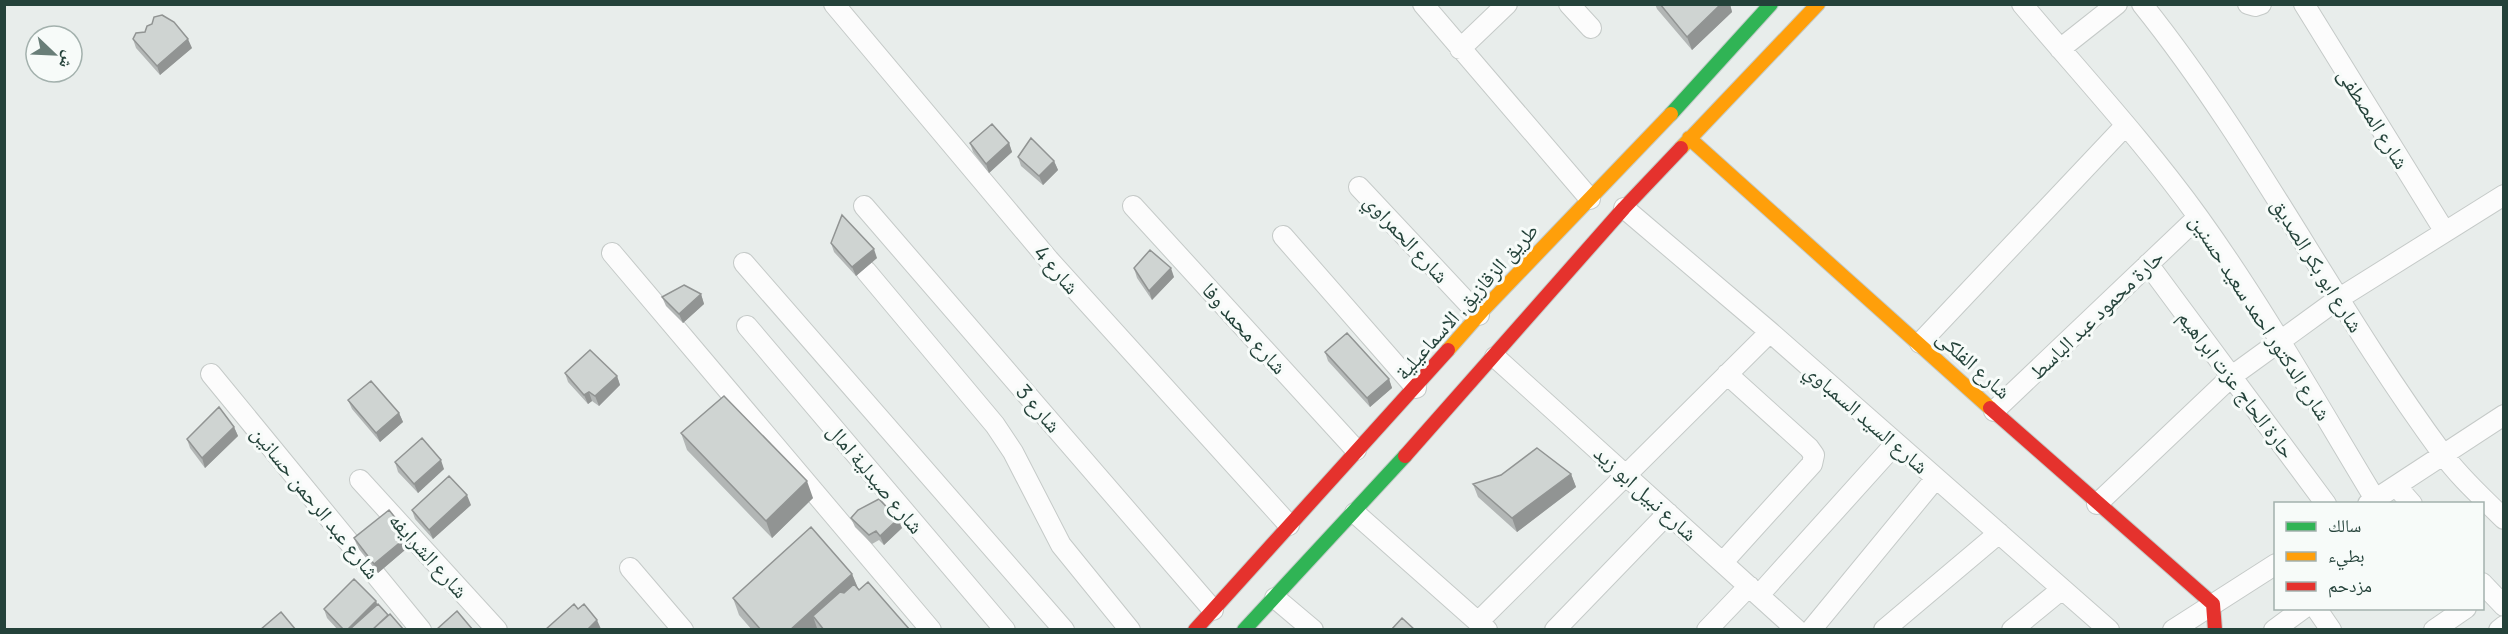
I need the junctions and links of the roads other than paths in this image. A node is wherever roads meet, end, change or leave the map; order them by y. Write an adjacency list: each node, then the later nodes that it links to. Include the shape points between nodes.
1 (834, 4): 59 (street, شارع 4, via 1049,260)
2 (1507, 4): 14 (street)
3 (1569, 4): 13 (street)
4 (1818, 4): 17 (main road)
5 (2022, 4): 15 (street, شارع الدكتور احمد سعيد حسنين)
6 (2117, 4): 15 (street)
7 (2142, 4): 31 (street, شارع ابو بكر الصديق, via 2260,171)
8 (2248, 4): 9 (street)
9 (2261, 4)
10 (2304, 4): 25 (street, شارع المصطفى)
11 (1432, 8): 14 (street)
12 (1758, 9): 20 (main road, طريق الزقازيق, الاسماعيلية)
13 (1591, 28)
14 (1460, 49): 20 (street)
15 (2060, 49): 16 (street, شارع الدكتور احمد سعيد حسنين)
16 (2126, 126): 24 (street, شارع الدكتور احمد سعيد حسنين); 36 (street)
17 (1689, 138): 23 (main road); 36 (main road, شارع الفلكى)
18 (1359, 187): 32 (street, شارع الحمراوي)
19 (2504, 195): 25 (street)
20 (1590, 199): 32 (main road, طريق الزقازيق, الاسماعيلية)
21 (864, 206): 70 (street, شارع 3)
22 (1133, 206): 45 (street, شارع محمد وفا)
23 (1624, 208): 34 (street, شارع السيد السمباوي); 37 (main road)
24 (2198, 217): 29 (street, حارة محمود عبد الباسط); 35 (street, شارع الدكتور احمد سعيد حسنين)
25 (2445, 232): 31 (street)
26 (1283, 236): 41 (street)
27 (612, 253): 79 (street)
28 (744, 263): 81 (street)
29 (2148, 264): 40 (street, حارة الحاج عزت ابراهيم); 42 (street, حارة محمود عبد الباسط)
30 (866, 272): 82 (street, via 995,425 1061,545)
31 (2338, 299): 35 (street); 46 (street, شارع ابو بكر الصديق)
32 (1479, 315): 41 (main road, طريق الزقازيق, الاسماعيلية)
33 (747, 326): 80 (street, شارع صيدلية امال)
34 (1770, 332): 39 (street); 44 (street, شارع السيد السمباوي)
35 (2279, 341): 40 (street); 51 (street, شارع الدكتور احمد سعيد حسنين)
36 (1920, 343): 42 (main road, شارع الفلكى)
37 (1495, 357): 47 (street, شارع نبيل ابو زيد); 57 (main road)
38 (211, 374): 76 (street, شارع عبد الرحمن حسانين)
39 (1727, 374): 47 (street); 62 (street, via 1814,455 1812,464)
40 (2232, 376): 53 (street, حارة الحاج عزت ابراهيم); 55 (street)
41 (1416, 388): 45 (main road, طريق الزقازيق, الاسماعيلية)
42 (1994, 411): 55 (main road, شارع الفلكى)
43 (2504, 415): 46 (street)
44 (1896, 443): 48 (street, شارع السيد السمباوي); 67 (street)
45 (1356, 450): 52 (main road, طريق الزقازيق, الاسماعيلية)
46 (2443, 455): 50 (street); 58 (street, شارع ابو بكر الصديق)
47 (1626, 475): 56 (street, شارع نبيل ابو زيد); 74 (street)
48 (1936, 478): 60 (street, شارع السيد السمباوي); 89 (street)
49 (360, 480): 77 (street, شارع الشرايفه)
50 (2396, 486): 51 (street); 54 (street)
51 (2371, 501)
52 (1323, 502): 57 (main road); 59 (main road, طريق الزقازيق, الاسماعيلية)
53 (2325, 502)
54 (2410, 502)
55 (2097, 504): 69 (main road, شارع الفلكى)
56 (1668, 513): 62 (street, شارع نبيل ابو زيد); 86 (street)
57 (1350, 518): 65 (main road); 74 (street)
58 (2504, 519)
59 (1289, 525): 61 (main road, طريق الزقازيق, الاسماعيلية)
60 (1999, 534): 66 (street, شارع السيد السمباوي); 90 (street)
61 (1273, 558): 65 (main road); 70 (main road, طريق الزقازيق, الاسماعيلية)
62 (1723, 562): 67 (street, شارع نبيل ابو زيد)
63 (2274, 565): 69 (street)
64 (630, 568): 78 (street)
65 (1292, 580): 68 (main road)
66 (2062, 589): 91 (street); 92 (street, شارع السيد السمباوي)
67 (1754, 590): 87 (street); 88 (street, شارع نبيل ابو زيد)
68 (1275, 598): 84 (main road); 85 (street)
69 (2213, 604): 93 (street); 94 (main road)
70 (1213, 610): 83 (main road, طريق الزقازيق, الاسماعيلية)
71 (2303, 610): 95 (street)
72 (2317, 610): 96 (street)
73 (2464, 610): 97 (street)
74 (1483, 626)
75 (2504, 626): 98 (street)
76 (421, 630)
77 (497, 630)
78 (683, 630)
79 (931, 630)
80 (1005, 630)
81 (1064, 630)
82 (1130, 630)
83 (1195, 630)
84 (1244, 630)
85 (1313, 630)
86 (1555, 630)
87 (1707, 630)
88 (1797, 630)
89 (1811, 630)
90 (1884, 630)
91 (2012, 630)
92 (2109, 630)
93 (2174, 630)
94 (2215, 630)
95 (2274, 630)
96 (2331, 630)
97 (2434, 630)
98 (2499, 630)

